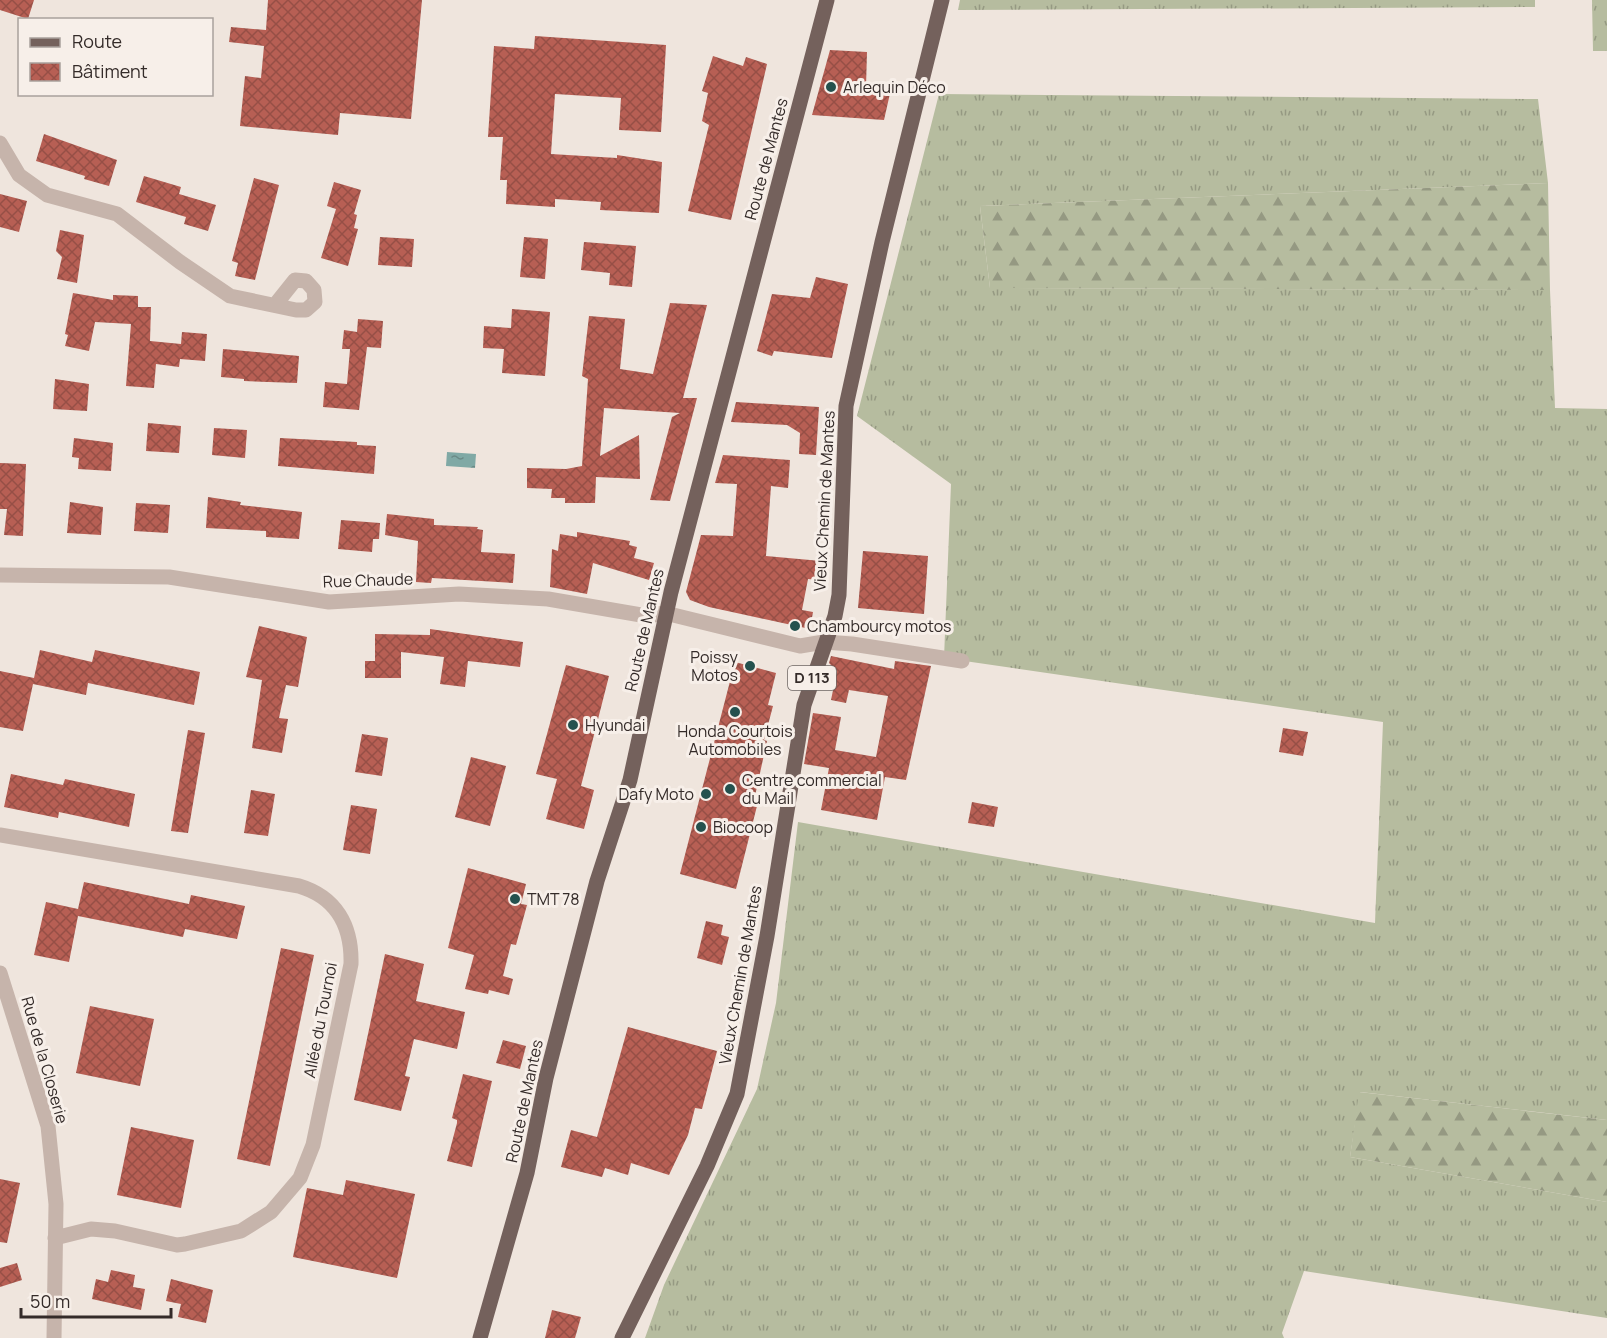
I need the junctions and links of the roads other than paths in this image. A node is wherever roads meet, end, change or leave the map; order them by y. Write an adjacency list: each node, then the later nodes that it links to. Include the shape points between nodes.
1 (827, 0): 6 (main road, Route de Mantes)
2 (942, 0): 7 (main road, Vieux Chemin de Mantes / D 113, via 846,406 839,595)
3 (0, 143): 4 (street, via 19,175 47,195 117,214 230,296)
4 (275, 305)
5 (0, 575): 6 (street, Rue Chaude, via 169,577 329,602 459,594 548,599 647,616)
6 (666, 613): 7 (street, Rue Chaude, via 800,646); 13 (main road, Route de Mantes, via 630,780 597,881 546,1078 527,1173)
7 (824, 642): 8 (street, Rue Chaude); 14 (main road, Vieux Chemin de Mantes / D 113, via 804,705 763,957 736,1094 707,1166)
8 (962, 661)
9 (0, 835): 11 (street, Allée du Tournoi, via 317,891 343,921 351,942 351,964 313,1145 300,1178 271,1212 241,1232 186,1244 91,1229)
10 (0, 973): 11 (street, Rue de la Closerie, via 48,1126 56,1204)
11 (54, 1238): 12 (street, Rue de la Closerie)
12 (54, 1338)
13 (480, 1338)
14 (622, 1338)

